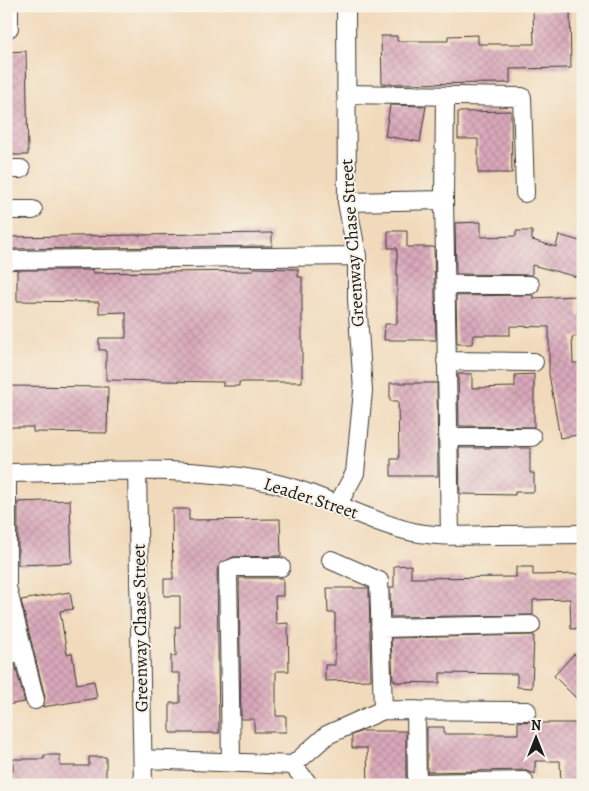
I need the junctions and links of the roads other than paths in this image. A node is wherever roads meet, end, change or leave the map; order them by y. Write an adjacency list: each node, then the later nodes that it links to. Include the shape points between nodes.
1 (9, 6): 3 (street, via 9,28)
2 (346, 6): 4 (street, Greenway Chase Street)
3 (6, 28)
4 (346, 94): 5 (street); 8 (street, Greenway Chase Street)
5 (445, 96): 6 (street, via 522,98); 7 (street)
6 (525, 193)
7 (444, 200): 8 (street); 13 (street)
8 (347, 202): 11 (street, Greenway Chase Street)
9 (6, 210): 10 (street)
10 (34, 210)
11 (357, 256): 12 (street); 21 (street, Greenway Chase Street, via 363,391 355,473)
12 (6, 260)
13 (446, 285): 14 (street); 15 (street)
14 (530, 285)
15 (446, 361): 16 (street); 17 (street)
16 (534, 362)
17 (449, 437): 18 (street); 23 (street)
18 (532, 437)
19 (137, 471): 20 (street, Leader Street); 21 (street, Leader Street, via 212,473 266,482); 33 (street, Greenway Chase Street)
20 (7, 473): 28 (street, via 7,587)
21 (338, 504): 23 (street, Leader Street, via 413,532)
22 (583, 534): 23 (street, Leader Street)
23 (450, 536)
24 (331, 560): 27 (street, via 379,581)
25 (281, 567): 34 (street, via 236,567 228,570)
26 (531, 625): 27 (street)
27 (380, 628): 30 (street)
28 (15, 654): 29 (street)
29 (35, 700)
30 (383, 710): 31 (street); 35 (street, via 328,735)
31 (416, 710): 32 (street); 37 (street)
32 (527, 711)
33 (143, 759): 34 (street); 38 (street, Greenway Chase Street)
34 (231, 762): 35 (street)
35 (293, 765): 39 (street)
36 (524, 781): 37 (street)
37 (417, 784)
38 (143, 785)
39 (309, 785)

